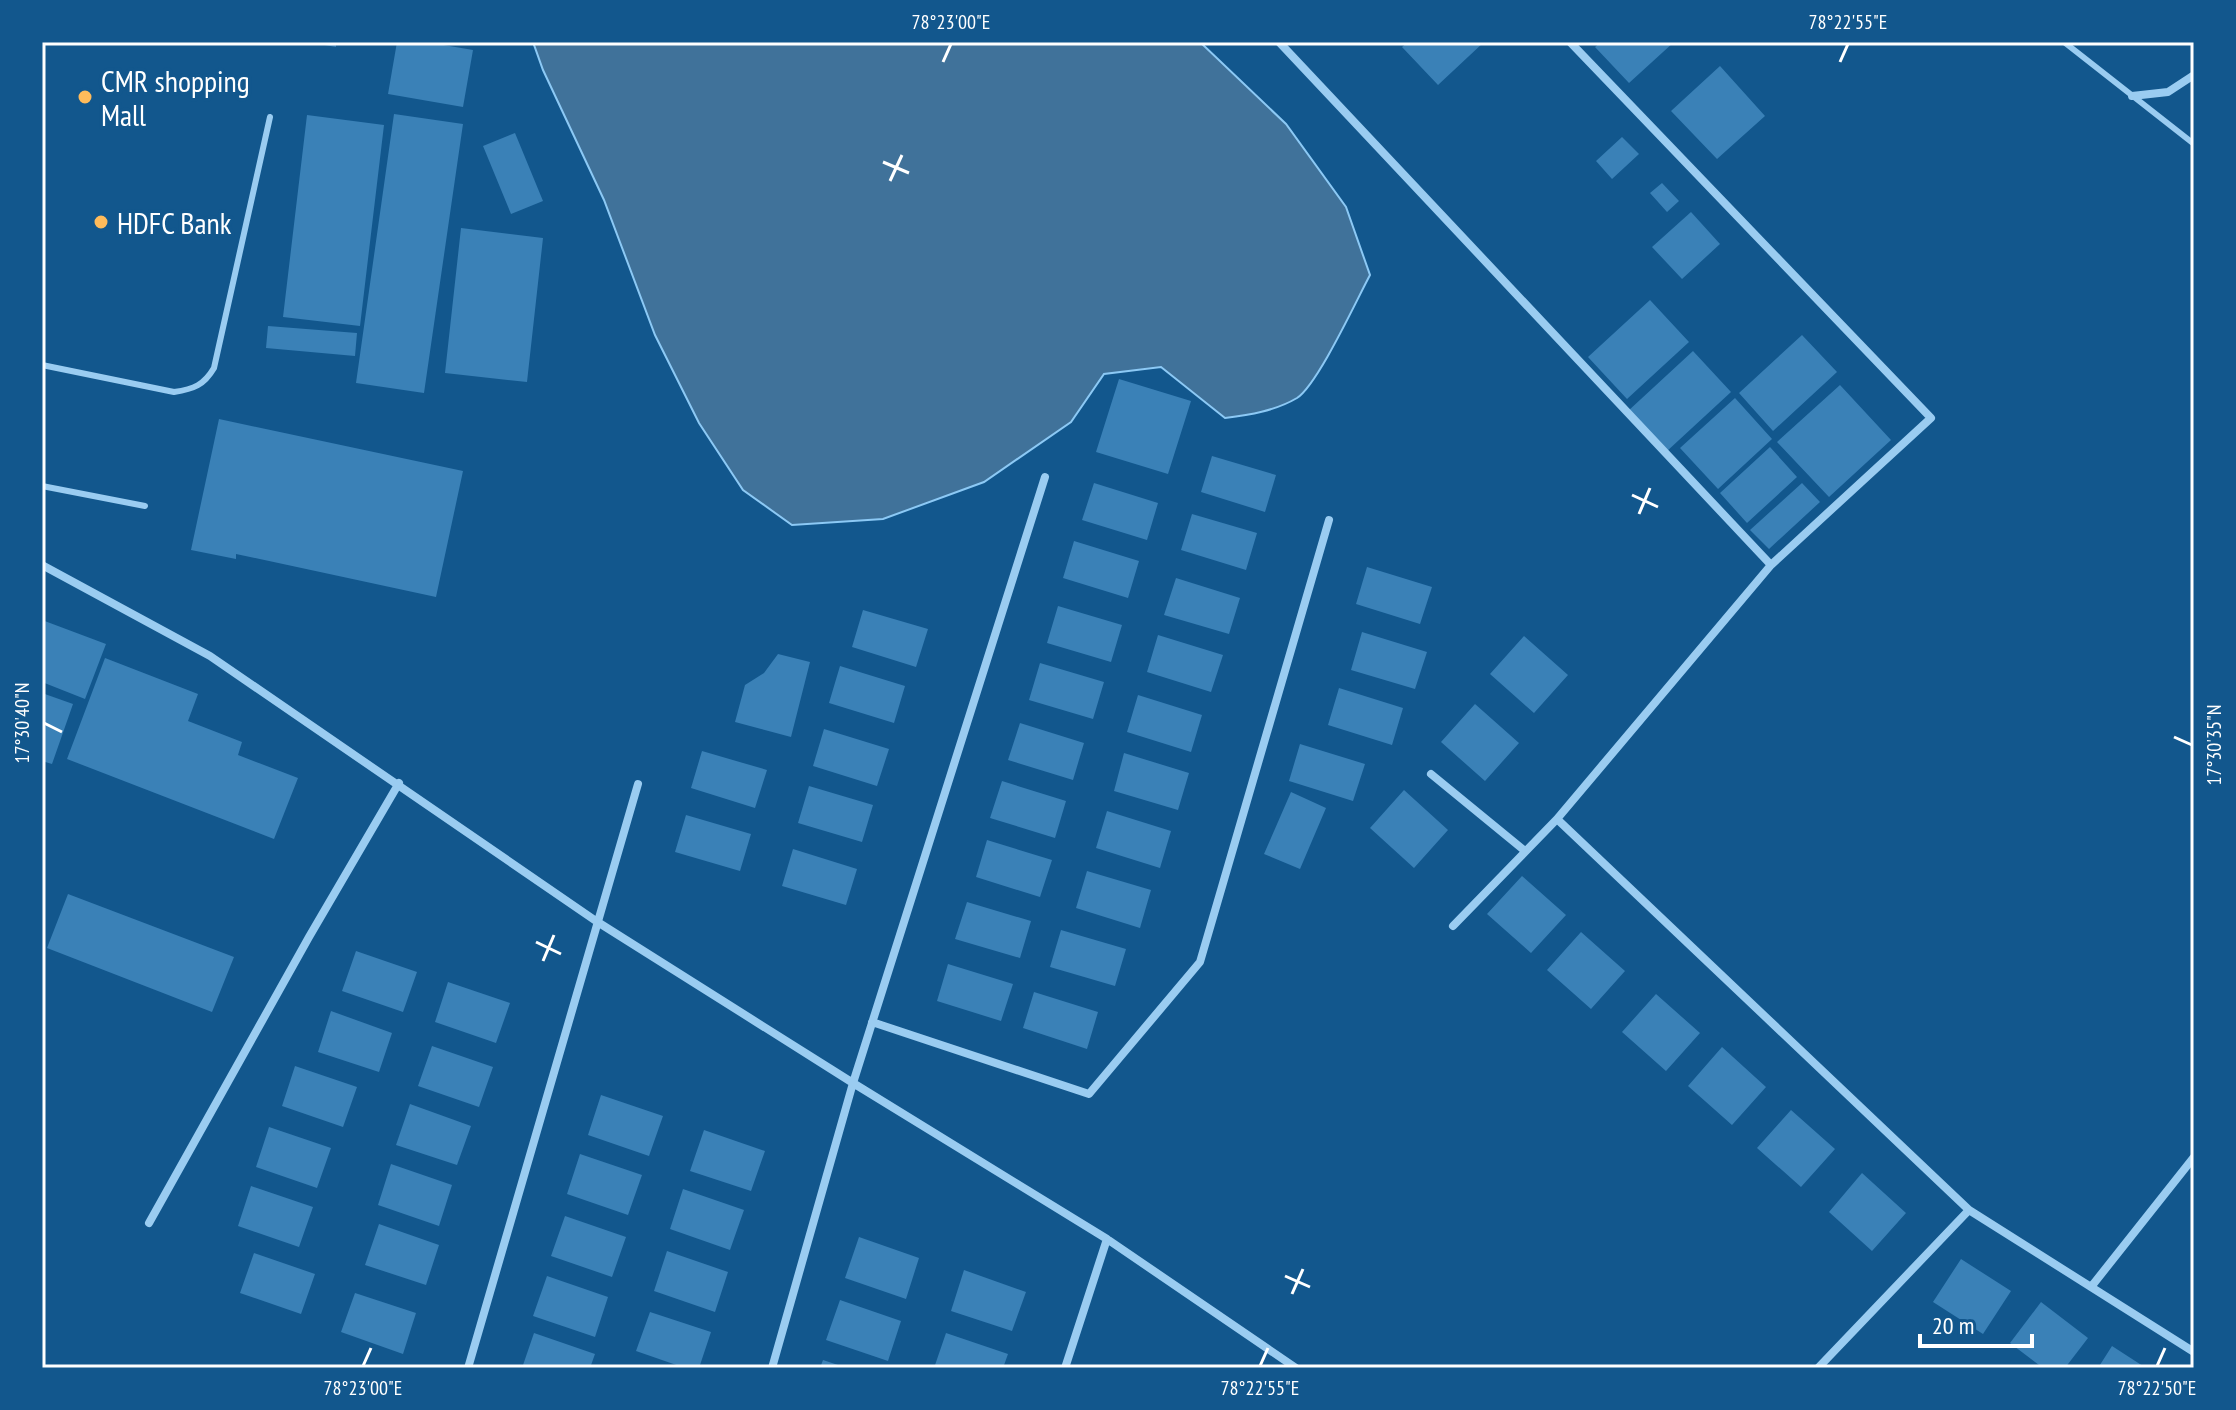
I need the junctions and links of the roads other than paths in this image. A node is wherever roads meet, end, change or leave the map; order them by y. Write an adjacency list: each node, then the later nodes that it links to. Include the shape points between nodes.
1 (1279, 42): 14 (street)
2 (1570, 42): 14 (street, via 1931,418)
3 (2064, 42): 5 (lane)
4 (2194, 75): 5 (street, via 2168,92)
5 (2132, 96): 7 (lane)
6 (270, 117): 8 (lane, via 214,368 206,381 174,392)
7 (2194, 144)
8 (42, 365)
9 (1045, 477): 22 (street)
10 (42, 486): 11 (lane)
11 (145, 506)
12 (1329, 520): 22 (street, via 1200,962 1089,1094)
13 (42, 565): 16 (street, via 210,656)
14 (1771, 565): 18 (street)
15 (1431, 774): 19 (street)
16 (399, 783): 20 (street); 26 (street)
17 (638, 784): 20 (street)
18 (1557, 819): 19 (street); 25 (street)
19 (1525, 851): 21 (street)
20 (596, 921): 23 (street); 30 (street)
21 (1453, 926)
22 (872, 1022): 23 (street)
23 (853, 1083): 27 (street); 31 (street)
24 (2194, 1157): 28 (street)
25 (1969, 1210): 28 (street); 34 (street)
26 (149, 1223)
27 (1107, 1239): 32 (street); 33 (street)
28 (2091, 1287): 29 (street)
29 (2194, 1352)
30 (468, 1368)
31 (772, 1368)
32 (1065, 1368)
33 (1296, 1368)
34 (1818, 1368)

